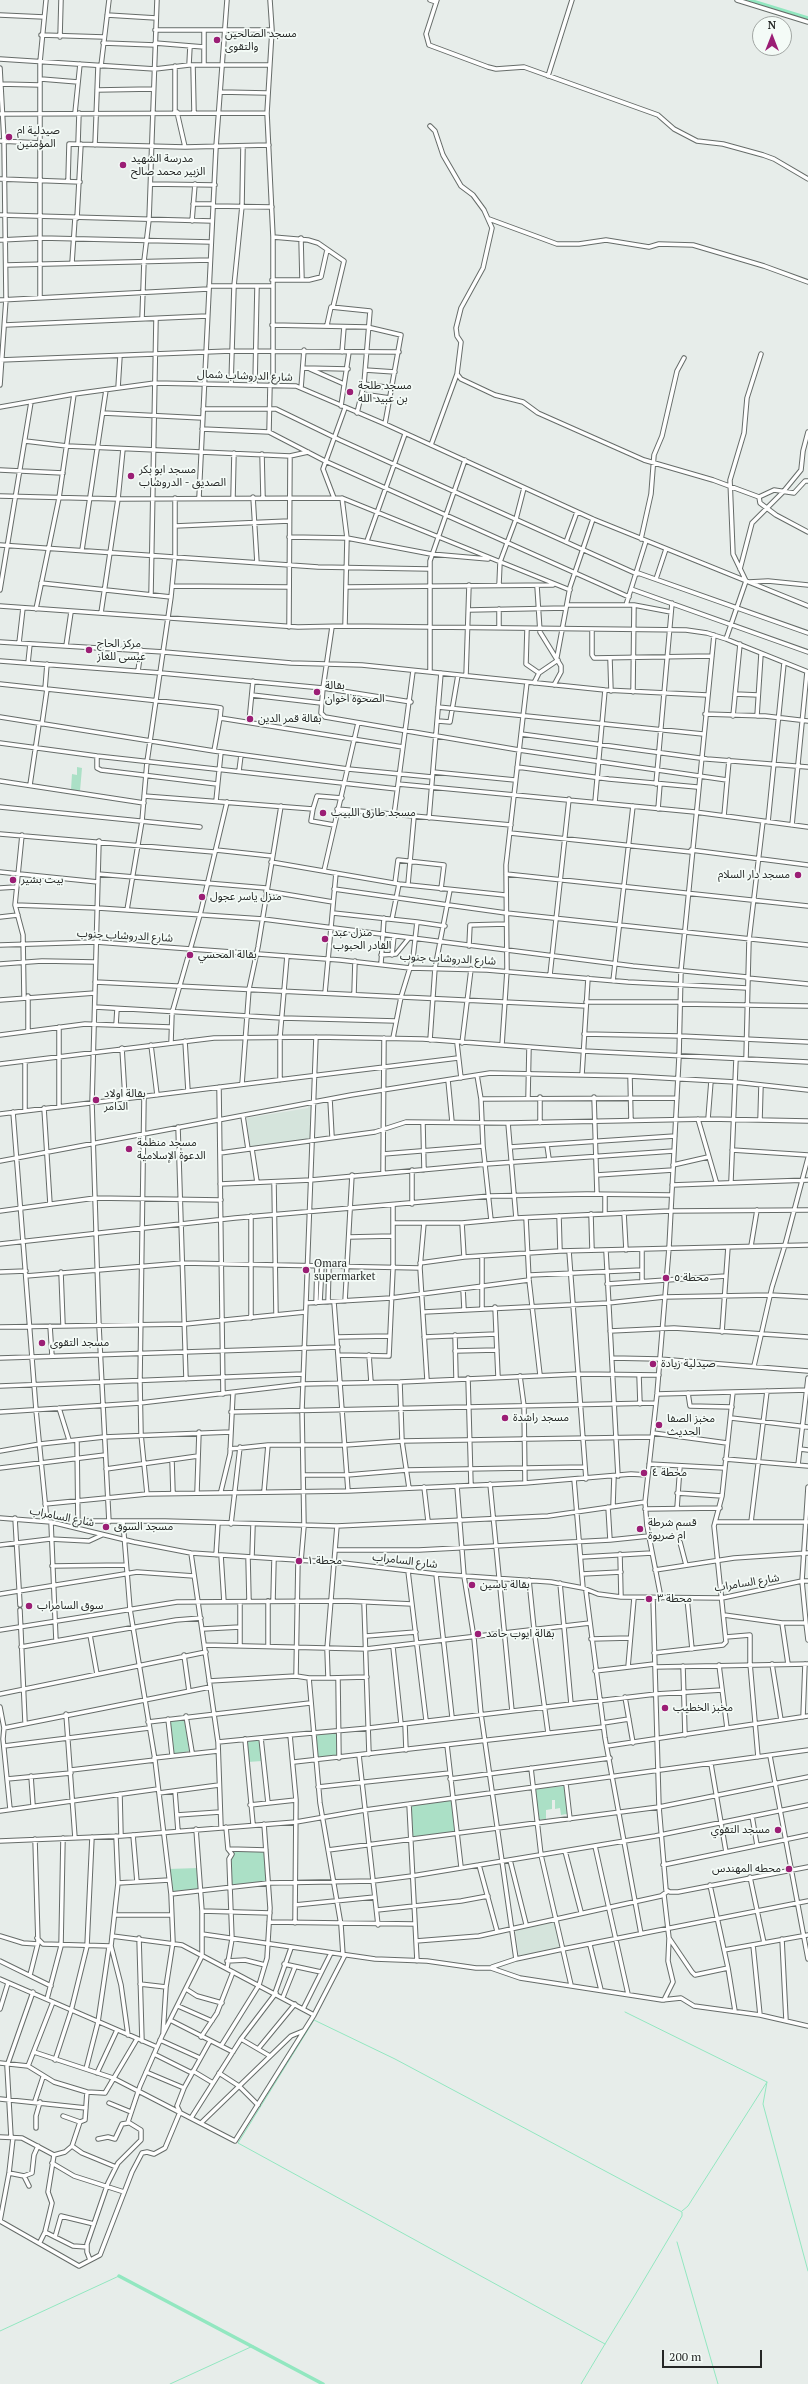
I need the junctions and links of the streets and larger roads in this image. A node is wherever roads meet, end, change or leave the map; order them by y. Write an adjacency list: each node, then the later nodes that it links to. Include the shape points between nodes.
1 (46, 0): 13 (street)
2 (61, 0): 21 (street)
3 (109, 0): 12 (street)
4 (157, 0): 14 (street)
5 (227, 0): 18 (street)
6 (270, 0): 19 (street)
7 (430, 0): 10 (street)
8 (572, 0): 38 (street)
9 (737, 0): 15 (street)
10 (437, 1): 38 (street, via 426,34 429,45 488,67 524,68)
11 (0, 15): 13 (street)
12 (107, 15): 14 (street); 22 (street)
13 (44, 17): 20 (street)
14 (156, 18): 16 (street)
15 (808, 22)
16 (155, 30): 17 (street); 24 (street)
17 (204, 30): 18 (street); 26 (street)
18 (224, 30): 19 (street); 32 (street)
19 (272, 30): 33 (street)
20 (41, 35): 21 (street); 28 (street)
21 (60, 37): 22 (street)
22 (104, 37): 23 (street)
23 (103, 43): 24 (street); 34 (street)
24 (155, 44): 25 (street); 37 (street)
25 (190, 46): 26 (street); 30 (street)
26 (204, 47): 31 (street)
27 (0, 59): 28 (street)
28 (40, 62): 29 (street); 39 (street)
29 (80, 64): 34 (street); 40 (street)
30 (191, 65): 31 (street); 35 (street); 49 (street)
31 (204, 65): 32 (street)
32 (221, 65): 33 (street); 45 (street)
33 (268, 65): 46 (street)
34 (100, 66): 37 (street); 44 (street)
35 (175, 66): 37 (street); 48 (street)
36 (0, 68): 41 (street)
37 (155, 69): 43 (street)
38 (548, 76): 68 (street, via 658,115 674,129 697,141 723,144 774,159)
39 (41, 79): 40 (street); 42 (street)
40 (78, 82): 51 (street)
41 (0, 84): 42 (street); 54 (street)
42 (40, 85): 55 (street)
43 (153, 89): 44 (street); 47 (street)
44 (97, 90): 52 (street)
45 (220, 92): 46 (street); 50 (street)
46 (267, 93): 53 (street)
47 (151, 112): 48 (street); 52 (street); 62 (street)
48 (176, 112): 49 (street); 65 (street)
49 (194, 112): 50 (street)
50 (220, 112): 53 (street); 63 (street)
51 (77, 113): 52 (street); 55 (street); 59 (street)
52 (96, 113): 60 (street)
53 (267, 113): 61 (street)
54 (2, 114): 55 (street); 57 (street)
55 (40, 114): 58 (street)
56 (430, 126): 83 (street, via 435,131 443,155 461,186 473,195)
57 (2, 141): 58 (street); 67 (street)
58 (41, 143): 69 (street)
59 (79, 144): 60 (street); 70 (street, via 68,145); 71 (street)
60 (95, 144): 62 (street)
61 (269, 145): 64 (street); 78 (street)
62 (152, 146): 65 (street); 72 (street)
63 (216, 146): 64 (street); 65 (street); 74 (street)
64 (243, 146): 77 (street)
65 (184, 147)
66 (0, 179): 67 (street)
67 (5, 179): 69 (street); 80 (street)
68 (808, 179)
69 (41, 180): 70 (street); 81 (street)
70 (68, 181): 71 (street)
71 (80, 182): 82 (street)
72 (150, 184): 73 (street); 84 (street)
73 (195, 184): 74 (street); 75 (street)
74 (215, 185): 76 (street)
75 (193, 204): 76 (street); 85 (street)
76 (213, 205): 77 (street); 86 (street)
77 (242, 206): 78 (street); 106 (street)
78 (272, 207): 87 (street)
79 (0, 215): 80 (street)
80 (5, 216): 81 (street); 92 (street)
81 (41, 217): 82 (street); 88 (street)
82 (76, 218): 84 (street); 90 (street)
83 (488, 219): 105 (street, via 557,244 606,240 649,247 659,244 693,246 764,266); 142 (street, via 492,228 482,268 460,308 456,328 461,342)
84 (149, 220): 85 (street); 93 (street)
85 (192, 220): 86 (street)
86 (212, 221): 94 (street)
87 (273, 237): 89 (street); 103 (street)
88 (41, 238): 90 (street); 92 (street); 100 (street)
89 (301, 238): 95 (street, via 318,243); 104 (street)
90 (74, 239): 93 (street); 98 (street)
91 (0, 240): 92 (street)
92 (6, 240): 99 (street)
93 (146, 242): 94 (street); 97 (street)
94 (211, 242): 96 (street)
95 (327, 250): 104 (street, via 322,277); 114 (street, via 345,262)
96 (210, 260): 97 (street); 109 (street)
97 (144, 261): 98 (street); 110 (street)
98 (72, 263): 100 (street)
99 (6, 265): 100 (street); 102 (street)
100 (40, 265): 111 (street)
101 (0, 274): 102 (street)
102 (5, 274): 113 (street)
103 (272, 280): 104 (street); 107 (street)
104 (302, 280)
105 (808, 282)
106 (234, 286): 108 (street); 109 (street); 124 (street)
107 (272, 286): 108 (street); 118 (street)
108 (257, 287): 125 (street)
109 (209, 288): 110 (street); 115 (street)
110 (143, 293): 111 (street); 116 (street)
111 (40, 298): 113 (street)
112 (0, 300): 113 (street)
113 (6, 300): 120 (street)
114 (333, 307): 119 (street, via 330,308); 122 (street, via 368,309)
115 (207, 316): 117 (street); 127 (street)
116 (142, 319): 117 (street); 120 (street)
117 (156, 319): 132 (street)
118 (272, 325): 119 (street); 126 (street)
119 (327, 325): 121 (street)
120 (3, 327): 136 (street)
121 (344, 327): 122 (street); 128 (street)
122 (367, 327): 130 (street); 131 (street, via 401,335)
123 (304, 350): 126 (street); 128 (street); 137 (street)
124 (231, 351): 125 (street); 127 (street); 146 (street)
125 (255, 351): 126 (street); 147 (street)
126 (272, 351): 151 (street)
127 (205, 352): 132 (street); 145 (street)
128 (342, 352): 129 (street)
129 (349, 352): 130 (street); 139 (street)
130 (365, 352): 131 (street); 140 (street)
131 (399, 352): 141 (street)
132 (156, 354): 134 (street); 144 (street)
133 (760, 354): 194 (street, via 747,398 744,433 734,463)
134 (120, 356): 136 (street); 152 (street)
135 (684, 358): 188 (street, via 674,380 673,394 654,455)
136 (1, 359): 143 (street)
137 (303, 368): 138 (street); 153 (street)
138 (309, 368): 139 (street); 148 (street)
139 (348, 369): 148 (street)
140 (365, 370): 141 (street); 149 (street)
141 (395, 372): 154 (street)
142 (457, 374): 176 (street); 188 (street, via 461,379 495,395 523,402 538,413)
143 (0, 380): 150 (street)
144 (155, 383): 145 (street, شارع الدروشاب شمال); 152 (street, شارع الدروشاب شمال); 167 (street)
145 (204, 383): 146 (street, شارع الدروشاب شمال); 163 (street)
146 (231, 384): 147 (street, شارع الدروشاب شمال)
147 (255, 384): 151 (street, شارع الدروشاب شمال)
148 (344, 384): 160 (street)
149 (364, 384): 154 (street); 157 (street)
150 (0, 385)
151 (272, 385): 153 (street, شارع الدروشاب شمال); 164 (street)
152 (118, 388): 155 (street, شارع الدروشاب شمال)
153 (302, 388): 160 (street, شارع الدروشاب شمال)
154 (392, 388): 158 (street)
155 (106, 390): 156 (street, شارع الدروشاب شمال); 165 (street)
156 (74, 394): 159 (street, شارع الدروشاب شمال); 177 (street)
157 (362, 394): 158 (street); 166 (street)
158 (390, 398): 169 (street)
159 (31, 402): 161 (street, شارع الدروشاب شمال); 175 (street)
160 (341, 406): 162 (street, شارع الدروشاب شمال)
161 (0, 407)
162 (345, 408): 166 (street, شارع الدروشاب شمال); 174 (street)
163 (203, 409): 164 (street); 168 (street)
164 (269, 409): 171 (street); 174 (street, via 276,409)
165 (103, 413): 167 (street); 178 (street)
166 (357, 413): 169 (street, شارع الدروشاب شمال)
167 (156, 415): 168 (street); 180 (street)
168 (202, 418): 170 (street)
169 (385, 424): 173 (street, شارع الدروشاب شمال)
170 (202, 428): 171 (street); 181 (street)
171 (268, 432): 182 (street)
172 (808, 432): 198 (street, via 801,470)
173 (406, 434): 176 (street, شارع الدروشاب شمال); 189 (street)
174 (334, 437): 187 (street); 189 (street)
175 (25, 441): 177 (street); 191 (street)
176 (431, 445): 186 (street, شارع الدروشاب شمال)
177 (67, 446): 178 (street); 192 (street)
178 (98, 448): 179 (street); 205 (street)
179 (123, 449): 180 (street); 213 (street)
180 (155, 450): 181 (street); 206 (street)
181 (201, 451): 183 (street); 208 (street)
182 (308, 452): 185 (street); 187 (street)
183 (234, 453): 184 (street); 209 (street)
184 (262, 454): 185 (street); 202 (street)
185 (290, 456): 210 (street)
186 (466, 460): 196 (street, شارع الدروشاب شمال); 197 (street)
187 (325, 461): 195 (street); 211 (street, via 324,472)
188 (654, 463): 194 (street); 227 (street, via 651,494)
189 (394, 464): 195 (street); 197 (street)
190 (0, 470): 191 (street)
191 (19, 471): 192 (street); 200 (street)
192 (62, 473): 204 (street)
193 (808, 481): 198 (street, via 794,493)
194 (731, 487): 203 (street); 248 (street, via 729,498 733,554)
195 (386, 488): 215 (street); 217 (street)
196 (524, 488): 216 (street, شارع الدروشاب شمال); 218 (street)
197 (454, 491): 217 (street); 218 (street)
198 (783, 493): 203 (street, via 774,490); 214 (street)
199 (0, 496): 200 (street)
200 (15, 496): 204 (street); 233 (street)
201 (253, 497): 202 (street); 209 (street); 221 (street)
202 (263, 497): 210 (street)
203 (758, 497): 214 (street)
204 (58, 498): 205 (street); 234 (street)
205 (91, 498): 213 (street); 236 (street)
206 (153, 498): 207 (street); 213 (street); 240 (street)
207 (175, 498): 208 (street); 222 (street)
208 (199, 498): 209 (street)
209 (233, 498)
210 (289, 498): 211 (street); 220 (street)
211 (334, 498): 212 (street)
212 (342, 498): 215 (street); 225 (street)
213 (118, 499): 238 (street)
214 (766, 508): 223 (street); 248 (street, via 751,525)
215 (377, 511): 226 (street); 228 (street)
216 (577, 512): 219 (street, شارع الدروشاب شمال); 231 (street)
217 (445, 515): 226 (street); 230 (street)
218 (516, 519): 230 (street); 231 (street)
219 (593, 519): 227 (street, شارع الدروشاب شمال); 237 (street)
220 (289, 521): 221 (street); 224 (street)
221 (255, 522): 222 (street); 244 (street)
222 (174, 526): 241 (street)
223 (808, 532)
224 (289, 538): 225 (street); 245 (street)
225 (348, 538): 228 (street); 246 (street)
226 (438, 538): 239 (street); 242 (street)
227 (641, 539): 229 (street, شارع الدروشاب شمال)
228 (367, 541): 239 (street)
229 (646, 541): 235 (street, شارع الدروشاب شمال); 250 (street)
230 (507, 542): 243 (street); 249 (street)
231 (566, 542): 237 (street)
232 (0, 544): 233 (street)
233 (8, 545): 234 (street); 264 (street)
234 (48, 548): 236 (street); 253 (street)
235 (666, 549): 251 (street); 252 (street, شارع الدروشاب شمال)
236 (82, 550): 238 (street)
237 (581, 550): 249 (street); 250 (street)
238 (109, 552): 240 (street); 265 (street)
239 (431, 554): 242 (street); 247 (street)
240 (152, 555): 241 (street); 267 (street)
241 (175, 556): 244 (street); 259 (street)
242 (491, 559): 243 (street)
243 (500, 562): 256 (street); 257 (street)
244 (257, 563): 245 (street)
245 (289, 564): 246 (street); 261 (street)
246 (347, 567): 247 (street); 262 (street)
247 (429, 569): 254 (street)
248 (740, 569): 252 (street)
249 (574, 573): 266 (street); 269 (street)
250 (637, 573): 251 (street); 263 (street)
251 (656, 578): 277 (street)
252 (747, 581): 258 (street); 275 (street, شارع الدروشاب شمال); 277 (street)
253 (41, 583): 265 (street); 279 (street)
254 (430, 585): 255 (street); 262 (street); 289 (street)
255 (469, 585): 256 (street); 281 (street)
256 (499, 585): 260 (street)
257 (557, 585): 260 (street); 266 (street)
258 (808, 585)
259 (172, 586): 261 (street); 268 (street)
260 (537, 586): 276 (street)
261 (289, 587): 288 (street)
262 (346, 587): 287 (street)
263 (631, 588): 269 (street); 270 (street)
264 (0, 590)
265 (104, 590): 267 (street); 284 (street)
266 (570, 590): 274 (street)
267 (151, 595): 268 (street)
268 (171, 597): 285 (street)
269 (629, 597): 271 (street)
270 (672, 603): 283 (street); 286 (street)
271 (626, 604): 272 (street); 274 (street)
272 (634, 604): 283 (street); 297 (street)
273 (0, 606): 278 (street)
274 (567, 606): 276 (street); 295 (street)
275 (808, 606)
276 (538, 607): 280 (street); 294 (street)
277 (737, 607): 286 (street); 299 (street)
278 (23, 608): 279 (street); 303 (street)
279 (36, 609): 282 (street)
280 (499, 609): 281 (street); 292 (street)
281 (469, 610): 291 (street)
282 (71, 612): 284 (street); 306 (street)
283 (672, 612): 298 (street)
284 (101, 613): 285 (street)
285 (168, 618): 288 (street); 308 (street)
286 (731, 624): 301 (street); 309 (street)
287 (345, 626): 289 (street); 290 (street)
288 (290, 627): 290 (street)
289 (430, 627): 291 (street); 323 (street)
290 (332, 628): 320 (street)
291 (468, 628): 292 (street); 329 (street)
292 (499, 628): 293 (street)
293 (527, 629): 294 (street); 327 (street, via 526,664)
294 (539, 629): 295 (street); 315 (street)
295 (563, 629): 296 (street); 315 (street)
296 (592, 629): 297 (street); 313 (street, via 592,657)
297 (635, 629): 298 (street); 314 (street)
298 (670, 629): 300 (street); 312 (street)
299 (808, 633)
300 (714, 635): 301 (street); 311 (street)
301 (726, 639): 305 (street)
302 (0, 642): 303 (street)
303 (19, 643): 304 (street)
304 (30, 644): 306 (street); 317 (street)
305 (740, 644): 310 (street); 341 (street)
306 (66, 646): 307 (street)
307 (141, 650): 308 (street); 321 (street)
308 (164, 652): 320 (street); 325 (street)
309 (808, 652)
310 (761, 654): 318 (street); 344 (street)
311 (712, 656): 312 (street); 343 (street)
312 (668, 657): 314 (street); 340 (street)
313 (610, 658): 314 (street); 338 (street)
314 (634, 658): 339 (street)
315 (558, 659): 327 (street); 334 (street, via 561,669)
316 (0, 661): 317 (street)
317 (28, 663): 319 (street)
318 (784, 663): 324 (street); 354 (street)
319 (47, 664): 321 (street); 336 (street)
320 (326, 664): 322 (street); 335 (street)
321 (138, 671): 325 (street)
322 (413, 671): 323 (street); 346 (street)
323 (430, 672): 326 (street)
324 (808, 672): 357 (street)
325 (160, 673): 330 (street); 345 (street)
326 (441, 673): 328 (street); 348 (street)
327 (539, 673): 332 (street)
328 (458, 675): 329 (street); 349 (street)
329 (466, 676): 331 (street)
330 (253, 681): 335 (street); 342 (street)
331 (527, 682): 332 (street); 350 (street)
332 (534, 683): 334 (street)
333 (0, 684): 336 (street)
334 (554, 685): 337 (street)
335 (323, 688): 346 (street); 347 (street)
336 (46, 689): 345 (street); 363 (street)
337 (605, 690): 338 (street); 361 (street)
338 (611, 691): 339 (street)
339 (633, 692): 340 (street)
340 (665, 694): 343 (street); 364 (street)
341 (735, 694): 344 (street); 352 (street)
342 (252, 695): 347 (street); 360 (street)
343 (707, 695): 351 (street)
344 (758, 696): 353 (street)
345 (156, 699): 356 (street, via 219,708); 370 (street)
346 (411, 702): 365 (street)
347 (321, 703): 362 (street, via 322,716)
348 (438, 706): 349 (street); 358 (street)
349 (452, 707): 350 (street); 358 (street, via 450,722)
350 (524, 714): 361 (street); 366 (street)
351 (705, 714): 352 (street); 367 (street)
352 (733, 716): 353 (street)
353 (756, 716): 354 (street)
354 (779, 717): 357 (street); 385 (street)
355 (0, 718): 363 (street)
356 (220, 718): 360 (street); 376 (street)
357 (803, 720): 359 (street); 386 (street)
358 (438, 721): 368 (street)
359 (808, 721)
360 (249, 722): 369 (street)
361 (602, 722): 364 (street); 372 (street)
362 (358, 723): 365 (street); 369 (street)
363 (41, 724): 370 (street); 374 (street)
364 (661, 729): 367 (street); 378 (street)
365 (405, 732): 368 (street); 373 (street)
366 (521, 734): 372 (street); 375 (street)
367 (703, 734): 381 (street)
368 (437, 736): 375 (street); 393 (street)
369 (354, 739): 373 (street); 390 (street)
370 (150, 742): 376 (street); 383 (street)
371 (0, 743): 374 (street)
372 (600, 745): 378 (street); 384 (street)
373 (403, 747): 395 (street)
374 (35, 748): 380 (street); 405 (street)
375 (519, 750): 384 (street); 387 (street)
376 (214, 752): 377 (street)
377 (221, 752): 379 (street); 389 (street)
378 (659, 753): 381 (street); 392 (street)
379 (241, 755): 390 (street); 391 (street)
380 (97, 756): 383 (street); 394 (street, via 97,768)
381 (700, 758): 382 (street); 396 (street)
382 (729, 760): 385 (street); 400 (street)
383 (147, 762): 389 (street); 394 (street)
384 (599, 762): 392 (street); 398 (street)
385 (775, 764): 386 (street); 431 (street)
386 (798, 766): 388 (street); 434 (street)
387 (517, 767): 398 (street); 399 (street)
388 (808, 767)
389 (219, 769): 391 (street); 402 (street)
390 (348, 769): 395 (street); 406 (street)
391 (239, 771): 406 (street)
392 (657, 771): 396 (street); 404 (street)
393 (433, 772): 397 (street); 399 (street)
394 (145, 774): 402 (street); 410 (street)
395 (400, 774): 397 (street); 403 (street)
396 (698, 776): 400 (street); 407 (street)
397 (432, 777): 408 (street)
398 (598, 778): 404 (street); 416 (street)
399 (515, 780): 411 (street)
400 (727, 780): 426 (street)
401 (0, 781): 405 (street)
402 (218, 784): 414 (street)
403 (398, 784): 408 (street); 409 (street)
404 (658, 784): 407 (street); 421 (street)
405 (30, 785): 417 (street)
406 (345, 785): 409 (street); 412 (street)
407 (698, 787): 424 (street)
408 (431, 788): 411 (street); 428 (street)
409 (397, 789): 425 (street)
410 (144, 796): 414 (street); 417 (street)
411 (513, 796): 413 (street); 433 (street)
412 (342, 798): 422 (street, via 317,796); 423 (street)
413 (569, 799): 416 (street); 440 (street)
414 (216, 801): 415 (street)
415 (227, 802): 418 (street); 444 (street)
416 (595, 802): 419 (street)
417 (144, 803): 429 (street)
418 (281, 806): 422 (street); 446 (street)
419 (633, 806): 421 (street); 443 (street)
420 (0, 807): 429 (street)
421 (658, 808): 424 (street)
422 (313, 809): 432 (street, via 311,821)
423 (337, 810): 425 (street); 432 (street)
424 (695, 812): 426 (street); 445 (street)
425 (394, 815): 427 (street)
426 (724, 816): 430 (street)
427 (414, 817): 428 (street); 449 (street)
428 (429, 818): 433 (street)
429 (142, 821): 435 (street); 442 (street)
430 (763, 822): 431 (street); 447 (street)
431 (768, 822): 434 (street)
432 (334, 824): 451 (street)
433 (511, 825): 437 (street)
434 (792, 825): 436 (street)
435 (200, 827)
436 (808, 827)
437 (510, 833): 440 (street); 456 (street)
438 (0, 834): 439 (street)
439 (22, 835): 441 (street); 454 (street)
440 (564, 838): 443 (street); 458 (street)
441 (99, 841): 442 (street); 455 (street)
442 (137, 845): 444 (street); 457 (street)
443 (628, 846): 445 (street); 463 (street)
444 (215, 851): 446 (street); 460 (street)
445 (691, 851): 447 (street); 470 (street)
446 (272, 856): 448 (street)
447 (758, 859): 450 (street); 473 (street)
448 (271, 862): 451 (street); 466 (street)
449 (410, 862): 461 (street, via 398,860); 462 (street); 468 (street, via 444,865)
450 (808, 865)
451 (324, 871): 453 (street)
452 (0, 872): 454 (street)
453 (336, 873): 461 (street); 467 (street)
454 (17, 874): 459 (street); 464 (street)
455 (98, 874): 457 (street); 459 (street)
456 (506, 874): 458 (street); 471 (street)
457 (132, 877): 460 (street); 479 (street)
458 (560, 879): 463 (street); 486 (street)
459 (98, 882): 478 (street)
460 (207, 883): 466 (street); 483 (street)
461 (397, 884): 462 (street); 472 (street)
462 (408, 884): 468 (street)
463 (624, 886): 470 (street); 492 (street)
464 (16, 887): 465 (street); 475 (street)
465 (0, 888)
466 (266, 889): 474 (street); 487 (street)
467 (334, 889): 472 (street); 474 (street)
468 (440, 889): 469 (street)
469 (450, 890): 471 (street); 476 (street)
470 (688, 892): 473 (street); 494 (street)
471 (505, 895): 480 (street)
472 (396, 897): 476 (street); 488 (street)
473 (754, 899): 477 (street); 499 (street)
474 (333, 902): 481 (street)
475 (15, 905): 478 (street); 482 (street)
476 (448, 905): 480 (street); 491 (street)
477 (808, 906)
478 (98, 908): 479 (street); 501 (street)
479 (127, 910): 483 (street)
480 (506, 912): 486 (street); 490 (street)
481 (333, 913): 485 (street); 493 (street)
482 (18, 915): 484 (street); 504 (street)
483 (200, 916): 487 (street); 508 (street)
484 (0, 917)
485 (384, 918): 488 (street); 495 (street)
486 (555, 918): 492 (street); 512 (street)
487 (263, 919): 493 (street); 510 (street)
488 (392, 919): 489 (street)
489 (417, 922): 491 (street); 498 (street)
490 (506, 924): 507 (street, via 471,925); 509 (street)
491 (445, 926): 502 (street)
492 (620, 926): 494 (street); 519 (street)
493 (330, 929): 495 (street); 515 (street)
494 (684, 931): 499 (street); 525 (street)
495 (382, 934): 496 (street); 500 (street)
496 (394, 936): 497 (street); 503 (street)
497 (409, 938): 498 (street); 514 (street)
498 (416, 939): 502 (street); 522 (street)
499 (750, 940): 506 (street); 529 (street)
500 (381, 941): 503 (street); 511 (street)
501 (96, 942): 504 (street, شارع الدروشاب جنوب); 508 (street, شارع الدروشاب جنوب); 518 (street)
502 (441, 942): 507 (street); 523 (street)
503 (392, 943): 514 (street)
504 (24, 944): 505 (street, شارع الدروشاب جنوب); 516 (street)
505 (0, 945)
506 (808, 945)
507 (469, 946): 509 (street)
508 (189, 949): 510 (street, شارع الدروشاب جنوب); 534 (street)
509 (507, 950): 512 (street); 526 (street)
510 (256, 953): 513 (street, شارع الدروشاب جنوب); 536 (street)
511 (381, 955): 514 (street); 521 (street)
512 (552, 955): 519 (street); 527 (street)
513 (287, 956): 515 (street, شارع الدروشاب جنوب); 537 (street)
514 (392, 956)
515 (328, 959): 517 (street, شارع الدروشاب جنوب); 539 (street)
516 (24, 961): 518 (street); 520 (street); 541 (street)
517 (355, 961): 521 (street, شارع الدروشاب جنوب); 540 (street)
518 (95, 962): 531 (street)
519 (615, 963): 525 (street); 530 (street)
520 (0, 964)
521 (381, 964): 522 (street, شارع الدروشاب جنوب)
522 (410, 968): 523 (street, شارع الدروشاب جنوب); 542 (street)
523 (436, 968): 524 (street, شارع الدروشاب جنوب); 543 (street)
524 (471, 969): 526 (street, شارع الدروشاب جنوب); 544 (street)
525 (681, 970): 529 (street); 532 (street)
526 (507, 971): 527 (street, شارع الدروشاب جنوب); 546 (street)
527 (550, 975): 528 (street, شارع الدروشاب جنوب)
528 (588, 978): 530 (street, شارع الدروشاب جنوب); 548 (street)
529 (747, 978): 533 (street); 535 (street)
530 (613, 981): 532 (street, شارع الدروشاب جنوب)
531 (95, 982): 534 (street); 538 (street)
532 (680, 984): 535 (street, شارع الدروشاب جنوب); 547 (street)
533 (808, 984)
534 (179, 986): 536 (street); 553 (street)
535 (747, 988): 549 (street)
536 (250, 989): 537 (street); 554 (street)
537 (285, 991): 539 (street); 555 (street)
538 (95, 993): 541 (street); 551 (street)
539 (325, 993): 540 (street)
540 (354, 994): 542 (street)
541 (26, 997): 545 (street); 561 (street)
542 (401, 997): 543 (street); 556 (street)
543 (433, 998): 544 (street); 571 (street)
544 (467, 999): 546 (street); 576 (street)
545 (0, 1000)
546 (505, 1001): 548 (street); 578 (street)
547 (680, 1003): 548 (street); 549 (street); 564 (street)
548 (586, 1004): 562 (street)
549 (748, 1004): 550 (street); 570 (street)
550 (808, 1006)
551 (95, 1008): 552 (street); 557 (street)
552 (117, 1009): 553 (street); 558 (street)
553 (172, 1013): 554 (street); 560 (street)
554 (247, 1016): 555 (street); 567 (street)
555 (282, 1018): 556 (street); 565 (street)
556 (396, 1021): 569 (street)
557 (94, 1024): 558 (street); 559 (street); 582 (street)
558 (116, 1025): 560 (street)
559 (59, 1027): 561 (street); 583 (street)
560 (170, 1027): 574 (street)
561 (28, 1031): 563 (street)
562 (584, 1034): 564 (street); 581 (street)
563 (0, 1035)
564 (680, 1036): 570 (street); 584 (street)
565 (280, 1037): 566 (street); 567 (street); 598 (street)
566 (316, 1037): 568 (street); 595 (street)
567 (246, 1038): 572 (street); 603 (street)
568 (384, 1038): 569 (street); 591 (street)
569 (393, 1038): 571 (street)
570 (747, 1039): 573 (street); 587 (street)
571 (430, 1040): 575 (street)
572 (185, 1041): 574 (street); 607 (street)
573 (808, 1042)
574 (171, 1043): 577 (street)
575 (457, 1043): 576 (street); 585 (street)
576 (462, 1043): 578 (street)
577 (151, 1045): 580 (street); 609 (street)
578 (502, 1045): 579 (street)
579 (529, 1047): 581 (street); 592 (street)
580 (122, 1048): 582 (street); 613 (street)
581 (583, 1051): 584 (street); 593 (street)
582 (93, 1052): 583 (street); 619 (street)
583 (59, 1057): 588 (street); 621 (street)
584 (679, 1057): 586 (street); 600 (street)
585 (458, 1058): 591 (street); 597 (street)
586 (736, 1059): 587 (street); 602 (street)
587 (746, 1059): 589 (street)
588 (25, 1061): 590 (street); 623 (street)
589 (808, 1062)
590 (0, 1064)
591 (383, 1067): 595 (street); 608 (street)
592 (527, 1073): 593 (street); 594 (street); 614 (street)
593 (582, 1074): 596 (street)
594 (477, 1075): 597 (street); 617 (street)
595 (314, 1076): 598 (street); 620 (street)
596 (630, 1076): 600 (street); 615 (street)
597 (461, 1078): 599 (street)
598 (280, 1080): 603 (street)
599 (448, 1080): 608 (street); 635 (street)
600 (678, 1080): 601 (street); 616 (street)
601 (711, 1081): 602 (street); 629 (street)
602 (735, 1082): 604 (street); 630 (street)
603 (242, 1084): 605 (street)
604 (762, 1085): 606 (street); 633 (street)
605 (219, 1087): 607 (street); 631 (street)
606 (808, 1090)
607 (188, 1091): 609 (street)
608 (384, 1091): 618 (street); 642 (street)
609 (157, 1095): 610 (street)
610 (144, 1097): 613 (street); 643 (street)
611 (540, 1097): 612 (street); 614 (street); 640 (street)
612 (594, 1097): 615 (street); 636 (street)
613 (125, 1098): 619 (street)
614 (528, 1098): 617 (street)
615 (630, 1098): 616 (street); 632 (street)
616 (677, 1098): 627 (street)
617 (481, 1099): 638 (street)
618 (330, 1100): 620 (street); 645 (street)
619 (92, 1103): 621 (street); 648 (street)
620 (312, 1103): 626 (street); 646 (street)
621 (59, 1107): 622 (street)
622 (44, 1108): 623 (street); 655 (street)
623 (25, 1111): 624 (street)
624 (13, 1112): 625 (street); 661 (street)
625 (0, 1114)
626 (242, 1116): 631 (street); 652 (street)
627 (676, 1119): 628 (street); 632 (street); 644 (street)
628 (698, 1119): 629 (street); 662 (street)
629 (708, 1119): 630 (street)
630 (734, 1119): 633 (street); 653 (street)
631 (220, 1120): 641 (street); 657 (street)
632 (631, 1120): 636 (street)
633 (760, 1120): 634 (street)
634 (808, 1121)
635 (452, 1122): 637 (street); 638 (street)
636 (594, 1122): 640 (street); 647 (street)
637 (423, 1123): 642 (street, via 406,1122); 656 (street)
638 (483, 1123): 639 (street); 650 (street)
639 (508, 1123): 640 (street); 651 (street)
640 (540, 1123)
641 (178, 1127): 643 (street); 690 (street)
642 (382, 1129): 645 (street); 658 (street)
643 (143, 1134): 648 (street); 689 (street)
644 (675, 1136): 647 (street); 654 (street)
645 (332, 1137): 646 (street)
646 (312, 1141): 652 (street); 675 (street)
647 (595, 1142): 649 (street); 659 (street)
648 (93, 1143): 655 (street); 688 (street)
649 (547, 1145): 651 (street); 663 (street)
650 (483, 1146): 656 (street); 666 (street)
651 (510, 1147): 665 (street)
652 (250, 1149): 657 (street); 679 (street)
653 (732, 1150): 660 (street); 678 (street)
654 (674, 1151): 659 (street); 667 (street)
655 (47, 1152): 661 (street); 692 (street)
656 (424, 1152): 658 (street); 669 (street)
657 (220, 1153): 681 (street)
658 (383, 1154): 671 (street)
659 (597, 1156): 663 (street); 673 (street)
660 (808, 1156): 674 (street)
661 (17, 1158): 664 (street); 695 (street)
662 (708, 1158): 667 (street); 677 (street)
663 (549, 1159): 665 (street)
664 (0, 1161)
665 (511, 1162): 666 (street); 687 (street)
666 (486, 1164): 669 (street); 686 (street)
667 (673, 1165): 670 (street)
668 (412, 1170): 669 (street); 671 (street); 693 (street)
669 (424, 1170)
670 (673, 1170): 673 (street); 682 (street)
671 (383, 1173): 672 (street)
672 (352, 1175): 675 (street); 696 (street)
673 (597, 1175): 683 (street)
674 (802, 1179): 676 (street); 678 (street); 698 (street)
675 (311, 1180): 680 (street); 702 (street)
676 (808, 1180)
677 (716, 1181): 678 (street); 682 (street)
678 (732, 1181)
679 (257, 1182): 680 (street); 681 (street)
680 (274, 1182): 705 (street)
681 (220, 1184): 691 (street)
682 (672, 1185): 685 (street)
683 (597, 1194): 684 (street); 687 (street)
684 (605, 1195): 685 (street); 703 (street)
685 (671, 1195): 701 (street)
686 (490, 1196): 687 (street); 693 (street); 712 (street)
687 (515, 1196): 709 (street)
688 (95, 1198): 689 (street); 692 (street); 718 (street)
689 (141, 1198): 690 (street); 717 (street)
690 (180, 1199): 691 (street); 716 (street)
691 (221, 1200): 711 (street)
692 (50, 1204): 695 (street)
693 (412, 1204): 694 (street)
694 (394, 1205): 696 (street); 713 (street)
695 (21, 1208): 700 (street); 721 (street)
696 (350, 1208): 702 (street); 720 (street)
697 (757, 1210): 698 (street); 701 (street); 725 (street)
698 (794, 1210): 699 (street); 723 (street)
699 (808, 1210)
700 (0, 1211)
701 (670, 1211): 704 (street); 727 (street)
702 (309, 1212): 705 (street); 742 (street)
703 (605, 1213): 704 (street); 706 (street)
704 (624, 1213): 729 (street)
705 (275, 1214): 707 (street); 741 (street)
706 (591, 1214): 708 (street); 728 (street)
707 (251, 1216): 711 (street); 740 (street)
708 (559, 1216): 710 (street); 731 (street)
709 (516, 1218): 710 (street); 712 (street)
710 (526, 1218): 734 (street)
711 (221, 1219): 716 (street); 739 (street)
712 (491, 1220): 715 (street)
713 (394, 1223): 714 (street); 719 (street)
714 (424, 1223): 715 (street); 738 (street)
715 (462, 1223): 736 (street)
716 (181, 1224): 717 (street); 737 (street)
717 (142, 1228): 718 (street); 745 (street)
718 (97, 1233): 721 (street); 749 (street)
719 (393, 1236): 720 (street); 750 (street)
720 (349, 1237): 747 (street)
721 (24, 1241): 722 (street); 752 (street)
722 (0, 1244)
723 (785, 1245): 724 (street); 725 (street); 774 (street)
724 (808, 1245)
725 (751, 1246): 726 (street)
726 (728, 1247): 727 (street); 763 (street)
727 (669, 1248): 730 (street); 764 (street)
728 (592, 1250): 732 (street); 733 (street)
729 (626, 1250): 730 (street); 733 (street)
730 (642, 1250): 751 (street)
731 (560, 1251): 732 (street); 734 (street)
732 (569, 1251): 760 (street)
733 (606, 1251): 756 (street)
734 (528, 1253): 735 (street); 761 (street)
735 (482, 1256): 736 (street); 768 (street)
736 (464, 1257): 738 (street)
737 (183, 1263): 739 (street); 745 (street); 795 (street)
738 (420, 1263): 748 (street)
739 (221, 1265): 740 (street); 794 (street)
740 (251, 1265): 741 (street); 793 (street)
741 (276, 1265): 742 (street); 792 (street)
742 (307, 1265): 743 (street); 758 (street)
743 (317, 1265): 744 (street); 759 (street)
744 (322, 1265): 746 (street); 757 (street)
745 (141, 1266): 749 (street); 797 (street)
746 (329, 1266): 747 (street); 755 (street)
747 (347, 1266): 750 (street); 779 (street)
748 (420, 1268): 750 (street); 773 (street)
749 (98, 1269): 754 (street); 801 (street)
750 (393, 1269): 778 (street)
751 (642, 1270): 756 (street); 766 (street)
752 (26, 1271): 753 (street); 762 (street)
753 (0, 1272)
754 (62, 1272): 762 (street); 796 (street)
755 (329, 1272): 757 (street); 781 (street)
756 (607, 1272): 760 (street); 767 (street)
757 (322, 1273): 759 (street); 769 (street)
758 (307, 1274): 759 (street); 772 (street)
759 (316, 1274): 770 (street)
760 (570, 1274): 761 (street); 785 (street)
761 (530, 1275): 765 (street)
762 (26, 1276): 799 (street)
763 (726, 1276): 764 (street); 775 (street)
764 (666, 1279): 766 (street); 776 (street)
765 (529, 1280): 768 (street); 786 (street)
766 (642, 1281): 767 (street)
767 (607, 1284): 784 (street)
768 (483, 1286): 771 (street); 788 (street)
769 (322, 1287): 770 (street); 780 (street)
770 (316, 1289): 772 (street); 780 (street)
771 (464, 1289): 773 (street); 789 (street)
772 (306, 1290): 783 (street)
773 (423, 1294): 778 (street); 791 (street)
774 (770, 1295): 775 (street); 777 (street); 806 (street)
775 (725, 1296): 776 (street); 804 (street)
776 (664, 1297): 784 (street); 802 (street)
777 (808, 1297)
778 (391, 1298): 779 (street); 808 (street)
779 (345, 1301): 782 (street)
780 (318, 1302): 781 (street); 783 (street)
781 (328, 1302): 782 (street)
782 (334, 1302): 809 (street)
783 (306, 1303): 790 (street)
784 (608, 1303): 785 (street); 803 (street)
785 (573, 1305): 786 (street); 830 (street)
786 (532, 1306): 787 (street); 831 (street)
787 (495, 1307): 788 (street); 805 (street)
788 (482, 1308): 789 (street)
789 (464, 1309): 791 (street)
790 (305, 1312): 792 (street); 813 (street)
791 (424, 1312): 810 (street)
792 (276, 1315): 793 (street)
793 (251, 1318): 794 (street)
794 (221, 1322): 795 (street); 814 (street)
795 (185, 1324): 797 (street); 816 (street)
796 (63, 1325): 800 (street); 801 (street)
797 (140, 1325): 801 (street); 818 (street)
798 (0, 1326): 799 (street)
799 (30, 1326): 800 (street); 822 (street)
800 (50, 1326): 823 (street)
801 (99, 1326): 819 (street)
802 (662, 1328): 803 (street); 804 (street); 826 (street)
803 (610, 1331): 825 (street)
804 (722, 1332): 806 (street)
805 (496, 1334): 807 (street); 815 (street)
806 (762, 1334): 811 (street); 827 (street)
807 (455, 1335): 810 (street); 817 (street)
808 (389, 1336): 809 (street); 821 (street, via 388,1356)
809 (338, 1337): 812 (street)
810 (424, 1337): 842 (street)
811 (808, 1337)
812 (338, 1347): 813 (street); 820 (street)
813 (304, 1348): 814 (street); 829 (street)
814 (222, 1350): 816 (street); 837 (street)
815 (497, 1350): 817 (street); 836 (street)
816 (186, 1351): 818 (street); 841 (street)
817 (455, 1351): 838 (street)
818 (140, 1353): 819 (street); 843 (street)
819 (100, 1354): 823 (street); 844 (street)
820 (339, 1355): 821 (street); 847 (street)
821 (369, 1355): 845 (street)
822 (32, 1356): 823 (street); 824 (street); 848 (street)
823 (52, 1356)
824 (0, 1358)
825 (612, 1358): 826 (street); 834 (street)
826 (659, 1359): 827 (street); 835 (street)
827 (754, 1366): 828 (street)
828 (808, 1371)
829 (303, 1374): 837 (street); 849 (street)
830 (579, 1374): 831 (street); 834 (street); 860 (street)
831 (540, 1375): 833 (street)
832 (639, 1375): 834 (street); 835 (street); 861 (street)
833 (520, 1376): 836 (street); 865 (street)
834 (614, 1376): 863 (street)
835 (658, 1376): 857 (street)
836 (498, 1377): 839 (street)
837 (222, 1378): 841 (street); 856 (street)
838 (456, 1378): 839 (street); 842 (street)
839 (468, 1378): 864 (street)
840 (808, 1378): 851 (street)
841 (186, 1379): 843 (street)
842 (427, 1380): 846 (street)
843 (140, 1381): 844 (street); 858 (street)
844 (102, 1382): 848 (street); 862 (street)
845 (371, 1382): 846 (street); 847 (street)
846 (400, 1382): 868 (street)
847 (341, 1383): 849 (street); 871 (street)
848 (34, 1384): 850 (street); 869 (street)
849 (303, 1384): 854 (street); 870 (street)
850 (0, 1386)
851 (807, 1390): 852 (street); 874 (street)
852 (767, 1391): 853 (street); 876 (street)
853 (733, 1392): 855 (street); 866 (street)
854 (233, 1393): 856 (street); 873 (street)
855 (688, 1393): 857 (street); 866 (street, via 690,1406)
856 (223, 1394): 858 (street)
857 (657, 1394): 859 (street)
858 (140, 1402): 862 (street); 881 (street)
859 (656, 1403): 861 (street); 882 (street)
860 (581, 1404): 863 (street); 865 (street); 885 (street)
861 (640, 1404): 863 (street)
862 (103, 1405): 867 (street); 883 (street)
863 (615, 1405): 884 (street)
864 (469, 1406): 865 (street); 868 (street); 890 (street)
865 (524, 1406): 886 (street)
866 (732, 1407): 875 (street)
867 (59, 1408): 869 (street); 887 (street)
868 (400, 1408): 871 (street); 889 (street)
869 (36, 1410): 872 (street); 892 (street)
870 (302, 1410): 871 (street); 873 (street); 893 (street)
871 (342, 1410): 895 (street)
872 (0, 1412)
873 (232, 1412): 880 (street)
874 (806, 1413): 877 (street)
875 (731, 1418): 876 (street); 891 (street)
876 (764, 1422): 877 (street); 906 (street)
877 (803, 1426): 878 (street); 898 (street)
878 (808, 1427)
879 (199, 1432): 880 (street); 881 (street); 902 (street)
880 (230, 1432): 897 (street)
881 (141, 1434): 883 (street); 908 (street)
882 (652, 1435): 884 (street); 891 (street); 909 (street)
883 (104, 1437): 888 (street); 901 (street)
884 (617, 1437): 885 (street); 923 (street)
885 (583, 1438): 886 (street); 913 (street)
886 (524, 1439): 890 (street); 915 (street)
887 (69, 1440): 888 (street); 892 (street)
888 (77, 1440): 903 (street)
889 (402, 1441): 890 (street); 895 (street); 919 (street)
890 (471, 1441): 918 (street)
891 (727, 1443): 904 (street)
892 (40, 1444): 900 (street); 907 (street)
893 (302, 1444): 894 (street); 895 (street); 920 (street)
894 (268, 1445): 896 (street); 934 (street)
895 (345, 1445): 921 (street)
896 (240, 1447): 897 (street); 937 (street)
897 (230, 1449): 933 (street)
898 (800, 1449): 899 (street); 910 (street)
899 (808, 1450)
900 (0, 1451)
901 (105, 1455): 903 (street); 917 (street)
902 (198, 1456): 905 (street); 936 (street)
903 (77, 1458): 907 (street); 945 (street)
904 (725, 1459): 906 (street); 916 (street)
905 (172, 1460): 908 (street); 939 (street)
906 (758, 1462): 910 (street); 964 (street)
907 (42, 1463): 914 (street); 947 (street)
908 (144, 1463): 917 (street); 942 (street)
909 (649, 1464): 911 (street); 922 (street)
910 (798, 1465): 912 (street)
911 (680, 1466): 916 (street); 940 (street)
912 (808, 1466)
913 (585, 1467): 915 (street); 925 (street)
914 (0, 1468)
915 (525, 1468): 918 (street); 926 (street)
916 (724, 1468): 943 (street)
917 (106, 1469): 944 (street)
918 (470, 1469): 919 (street); 928 (street)
919 (407, 1470): 921 (street); 932 (street)
920 (304, 1475): 921 (street); 938 (street)
921 (347, 1475): 935 (street)
922 (648, 1475): 923 (street); 946 (street)
923 (616, 1476): 925 (street); 948 (street)
924 (574, 1479): 925 (street); 926 (street); 953 (street)
925 (586, 1479)
926 (525, 1483): 927 (street)
927 (490, 1484): 928 (street); 956 (street)
928 (470, 1485): 929 (street)
929 (457, 1486): 930 (street); 957 (street)
930 (424, 1487): 932 (street); 960 (street)
931 (808, 1487): 941 (street)
932 (409, 1488): 935 (street)
933 (221, 1491): 936 (street); 937 (street)
934 (264, 1491): 937 (street); 938 (street)
935 (348, 1491): 938 (street)
936 (197, 1492): 939 (street)
937 (235, 1492): 967 (street)
938 (304, 1492): 969 (street)
939 (173, 1493): 942 (street)
940 (678, 1493): 943 (street); 950 (street)
941 (808, 1493): 965 (street)
942 (147, 1494): 944 (street)
943 (722, 1496): 951 (street)
944 (107, 1498): 945 (street); 961 (street)
945 (78, 1501): 947 (street); 959 (street)
946 (645, 1502): 948 (street); 952 (street)
947 (46, 1504): 958 (street)
948 (613, 1506): 949 (street)
949 (608, 1507): 953 (street); 976 (street)
950 (677, 1508): 951 (street); 952 (street)
951 (720, 1508): 963 (street)
952 (645, 1509): 973 (street)
953 (577, 1512): 956 (street); 978 (street)
954 (0, 1518): 955 (street, شارع السامراب)
955 (15, 1518): 958 (street, شارع السامراب); 977 (street)
956 (492, 1519): 957 (street); 981 (street)
957 (461, 1520): 960 (street); 982 (street)
958 (49, 1521): 971 (street, شارع السامراب); 974 (street)
959 (78, 1521): 961 (street); 971 (street)
960 (428, 1521): 970 (street)
961 (109, 1522): 962 (street)
962 (123, 1522): 966 (street); 975 (street)
963 (715, 1522): 964 (street); 994 (street)
964 (751, 1522): 965 (street)
965 (808, 1522): 987 (street)
966 (218, 1523): 967 (street); 988 (street)
967 (231, 1524): 968 (street)
968 (253, 1525): 969 (street); 990 (street)
969 (304, 1526): 970 (street); 993 (street)
970 (337, 1526): 983 (street)
971 (78, 1528): 972 (street, شارع السامراب)
972 (102, 1535): 974 (street, via 88,1541); 975 (street, شارع السامراب)
973 (649, 1536): 976 (street); 985 (street)
974 (50, 1540): 977 (street); 998 (street)
975 (125, 1540): 984 (street, شارع السامراب); 996 (street)
976 (610, 1540): 978 (street)
977 (17, 1542): 980 (street); 1014 (street)
978 (581, 1542): 981 (street); 991 (street)
979 (680, 1542): 997 (street)
980 (0, 1545)
981 (496, 1546): 982 (street); 1007 (street)
982 (462, 1548): 983 (street); 1006 (street)
983 (336, 1550): 995 (street)
984 (191, 1553): 988 (street, شارع السامراب); 1005 (street)
985 (652, 1553): 986 (street); 999 (street)
986 (620, 1554): 991 (street); 1001 (street)
987 (806, 1554): 994 (street); 1009 (street)
988 (216, 1555): 989 (street, شارع السامراب)
989 (221, 1555): 990 (street, شارع السامراب); 1025 (street)
990 (250, 1557): 992 (street, شارع السامراب); 1027 (street)
991 (581, 1557): 1004 (street)
992 (274, 1559): 993 (street, شارع السامراب); 1022 (street)
993 (299, 1560): 995 (street, شارع السامراب); 1023 (street)
994 (718, 1560): 997 (street); 1021 (street)
995 (333, 1562): 1000 (street, شارع السامراب); 1024 (street)
996 (125, 1564): 998 (street); 1002 (street)
997 (686, 1565): 999 (street)
998 (52, 1566): 1012 (street)
999 (655, 1570): 1019 (street)
1000 (408, 1571): 1003 (street, شارع السامراب); 1031 (street)
1001 (620, 1572): 1004 (street); 1016 (street)
1002 (126, 1574): 1005 (street, via 137,1572); 1012 (street); 1034 (street)
1003 (436, 1574): 1006 (street, شارع السامراب); 1060 (street)
1004 (582, 1574): 1013 (street)
1005 (194, 1576): 1028 (street)
1006 (464, 1576): 1007 (street, شارع السامراب); 1055 (street)
1007 (499, 1579): 1008 (street, شارع السامراب); 1051 (street)
1008 (529, 1580): 1011 (street, شارع السامراب); 1047 (street)
1009 (802, 1581): 1010 (street, شارع السامراب); 1021 (street, شارع السامراب); 1032 (street)
1010 (808, 1581)
1011 (560, 1583): 1013 (street, شارع السامراب); 1042 (street)
1012 (53, 1586): 1014 (street); 1038 (street)
1013 (585, 1590): 1016 (street, شارع السامراب); 1039 (street)
1014 (20, 1591): 1015 (street); 1033 (street)
1015 (0, 1594)
1016 (621, 1597): 1017 (street, شارع السامراب)
1017 (634, 1598): 1018 (street, شارع السامراب); 1056 (street)
1018 (653, 1598): 1019 (street, شارع السامراب); 1072 (street)
1019 (661, 1598): 1020 (street, شارع السامراب)
1020 (686, 1598): 1021 (street, شارع السامراب); 1070 (street)
1021 (722, 1598): 1036 (street)
1022 (271, 1601): 1023 (street); 1027 (street); 1064 (street)
1023 (298, 1601): 1024 (street); 1067 (street)
1024 (330, 1601): 1029 (street); 1068 (street)
1025 (224, 1602): 1026 (street); 1028 (street)
1026 (240, 1602): 1027 (street); 1045 (street)
1027 (249, 1602)
1028 (199, 1603): 1034 (street, via 167,1603); 1037 (street)
1029 (364, 1603): 1031 (street); 1053 (street)
1030 (808, 1603): 1032 (street)
1031 (412, 1604): 1050 (street)
1032 (803, 1604): 1041 (street)
1033 (20, 1605)
1034 (130, 1609): 1038 (street); 1044 (street)
1035 (20, 1610): 1043 (street)
1036 (724, 1615): 1040 (street); 1054 (street)
1037 (201, 1618): 1044 (street); 1046 (street)
1038 (54, 1621): 1043 (street); 1059 (street)
1039 (590, 1623): 1042 (street); 1057 (street)
1040 (782, 1623): 1041 (street); 1076 (street)
1041 (806, 1623): 1049 (street)
1042 (562, 1626): 1047 (street); 1102 (street)
1043 (20, 1627): 1048 (street); 1066 (street)
1044 (133, 1627): 1052 (street); 1078 (street)
1045 (240, 1627): 1046 (street); 1063 (street)
1046 (203, 1629): 1062 (street)
1047 (534, 1629): 1051 (street); 1104 (street)
1048 (0, 1630)
1049 (808, 1630): 1058 (street)
1050 (416, 1632): 1053 (street); 1061 (street)
1051 (503, 1633): 1055 (street); 1105 (street)
1052 (90, 1635): 1059 (street); 1084 (street)
1053 (366, 1636): 1069 (street)
1054 (726, 1637): 1070 (street, via 723,1645); 1074 (street, via 750,1635)
1055 (474, 1638): 1060 (street); 1108 (street)
1056 (630, 1638): 1057 (street); 1082 (street)
1057 (591, 1639): 1083 (street)
1058 (808, 1640)
1059 (56, 1641): 1066 (street)
1060 (444, 1641): 1061 (street); 1111 (street)
1061 (417, 1644): 1065 (street); 1114 (street)
1062 (205, 1645): 1063 (street); 1071 (street)
1063 (240, 1645): 1064 (street)
1064 (268, 1646): 1067 (street)
1065 (393, 1646): 1069 (street); 1120 (street)
1066 (21, 1647): 1092 (street)
1067 (298, 1648): 1068 (street); 1085 (street)
1068 (327, 1649): 1069 (street); 1088 (street)
1069 (366, 1649): 1086 (street)
1070 (692, 1649): 1072 (street)
1071 (206, 1652): 1073 (street); 1090 (street)
1072 (654, 1653): 1080 (street)
1073 (184, 1655): 1078 (street); 1094 (street)
1074 (750, 1663): 1075 (street); 1079 (street); 1119 (street)
1075 (772, 1664): 1076 (street); 1115 (street)
1076 (788, 1664): 1077 (street)
1077 (806, 1664): 1110 (street)
1078 (138, 1665): 1084 (street); 1099 (street)
1079 (719, 1665): 1081 (street); 1093 (street)
1080 (654, 1666): 1081 (street); 1082 (street); 1097 (street)
1081 (683, 1666): 1095 (street)
1082 (628, 1667): 1083 (street)
1083 (595, 1671): 1100 (street)
1084 (97, 1674): 1092 (street)
1085 (296, 1676): 1087 (street); 1090 (street)
1086 (367, 1677): 1089 (street); 1124 (street)
1087 (309, 1678): 1088 (street); 1101 (street)
1088 (328, 1678): 1089 (street)
1089 (338, 1678): 1126 (street)
1090 (209, 1681): 1091 (street)
1091 (210, 1687): 1094 (street); 1106 (street)
1092 (23, 1688): 1096 (street); 1116 (street)
1093 (722, 1690): 1095 (street); 1125 (street)
1094 (189, 1691): 1099 (street)
1095 (685, 1693): 1097 (street); 1130 (street)
1096 (0, 1694)
1097 (656, 1694): 1098 (street); 1135 (street)
1098 (625, 1697): 1100 (street); 1113 (street)
1099 (145, 1699): 1107 (street); 1117 (street)
1100 (599, 1701): 1102 (street); 1121 (street)
1101 (310, 1702): 1106 (street); 1127 (street)
1102 (571, 1704): 1104 (street)
1103 (0, 1707): 1118 (street)
1104 (544, 1707): 1105 (street); 1128 (street)
1105 (512, 1711): 1108 (street)
1106 (214, 1713): 1109 (street); 1137 (street)
1107 (66, 1714): 1116 (street); 1133 (street)
1108 (482, 1714): 1111 (street); 1136 (street)
1109 (186, 1716): 1112 (street); 1145 (street)
1110 (806, 1716): 1115 (street)
1111 (452, 1717): 1114 (street)
1112 (168, 1719): 1117 (street); 1147 (street)
1113 (629, 1719): 1121 (street); 1138 (street)
1114 (426, 1720): 1120 (street)
1115 (781, 1720): 1119 (street)
1116 (25, 1722): 1122 (street)
1117 (148, 1722): 1123 (street)
1118 (1, 1723): 1122 (street)
1119 (756, 1723): 1125 (street); 1150 (street)
1120 (403, 1724): 1124 (street); 1142 (street)
1121 (603, 1725): 1128 (street); 1141 (street)
1122 (4, 1728): 1132 (street)
1123 (149, 1728): 1133 (street); 1153 (street)
1124 (369, 1728): 1126 (street); 1146 (street)
1125 (727, 1728): 1130 (street)
1126 (339, 1731): 1127 (street); 1151 (street)
1127 (313, 1733): 1129 (street); 1154 (street)
1128 (548, 1733): 1136 (street)
1129 (290, 1735): 1131 (street); 1155 (street)
1130 (685, 1735): 1135 (street)
1131 (261, 1738): 1134 (street); 1181 (street)
1132 (1, 1739): 1140 (street)
1133 (68, 1739): 1140 (street); 1158 (street)
1134 (245, 1739): 1137 (street); 1184 (street)
1135 (657, 1739): 1138 (street); 1159 (street)
1136 (485, 1741): 1139 (street); 1161 (street)
1137 (218, 1742): 1144 (street)
1138 (633, 1743): 1141 (street)
1139 (448, 1745): 1142 (street); 1160 (street)
1140 (4, 1746): 1165 (street)
1141 (607, 1746): 1152 (street)
1142 (406, 1750): 1146 (street)
1143 (808, 1750): 1149 (street)
1144 (218, 1751): 1145 (street); 1170 (street)
1145 (192, 1752): 1147 (street)
1146 (369, 1754): 1148 (street)
1147 (172, 1755): 1153 (street)
1148 (359, 1755): 1151 (street); 1167 (street)
1149 (770, 1756): 1150 (street); 1168 (street)
1150 (758, 1757): 1156 (street)
1151 (339, 1758): 1154 (street)
1152 (610, 1758): 1157 (street); 1163 (street)
1153 (154, 1759): 1158 (street); 1173 (street)
1154 (316, 1761): 1155 (street); 1171 (street)
1155 (294, 1762): 1180 (street)
1156 (712, 1764): 1159 (street); 1177 (street)
1157 (531, 1768): 1161 (street); 1172 (street)
1158 (71, 1772): 1162 (street); 1178 (street)
1159 (658, 1772): 1163 (street); 1186 (street)
1160 (450, 1773): 1166 (street); 1167 (street)
1161 (490, 1774): 1166 (street); 1176 (street)
1162 (31, 1776): 1165 (street); 1183 (street)
1163 (613, 1778): 1169 (street); 1192 (street)
1164 (808, 1778): 1168 (street)
1165 (7, 1779): 1187 (street)
1166 (450, 1779): 1179 (street)
1167 (362, 1781): 1171 (street); 1188 (street)
1168 (775, 1783): 1177 (street); 1190 (street)
1169 (566, 1784): 1172 (street); 1196 (street)
1170 (219, 1785): 1174 (street); 1191 (street)
1171 (318, 1786): 1195 (street)
1172 (533, 1788): 1176 (street); 1199 (street)
1173 (159, 1791): 1174 (street); 1175 (street); 1207 (street)
1174 (175, 1791): 1193 (street)
1175 (120, 1794): 1178 (street); 1212 (street)
1176 (493, 1794): 1179 (street); 1204 (street)
1177 (716, 1795): 1186 (street); 1198 (street)
1178 (73, 1799): 1183 (street); 1215 (street)
1179 (453, 1799): 1182 (street); 1208 (street)
1180 (296, 1800): 1181 (street); 1197 (street)
1181 (268, 1803): 1184 (street)
1182 (409, 1804): 1188 (street); 1217 (street)
1183 (33, 1805): 1187 (street)
1184 (250, 1805): 1200 (street)
1185 (808, 1805): 1190 (street)
1186 (659, 1807): 1192 (street); 1209 (street)
1187 (10, 1809): 1189 (street)
1188 (365, 1810): 1195 (street); 1222 (street)
1189 (0, 1811)
1190 (782, 1811): 1194 (street); 1218 (street)
1191 (220, 1812): 1193 (street); 1202 (street)
1192 (618, 1812): 1196 (street); 1220 (street)
1193 (177, 1815): 1206 (street)
1194 (752, 1816): 1198 (street); 1221 (street)
1195 (324, 1818): 1197 (street); 1226 (street)
1196 (570, 1819): 1199 (street)
1197 (296, 1822): 1201 (street); 1243 (street)
1198 (721, 1822): 1209 (street); 1228 (street)
1199 (537, 1823): 1204 (street); 1229 (street)
1200 (253, 1824): 1201 (street); 1203 (street)
1201 (264, 1824): 1225 (street)
1202 (221, 1827): 1203 (street); 1205 (street)
1203 (226, 1827): 1224 (street)
1204 (498, 1828): 1208 (street); 1231 (street)
1205 (196, 1829): 1206 (street); 1248 (street)
1206 (178, 1831): 1207 (street)
1207 (163, 1833): 1210 (street); 1239 (street)
1208 (458, 1833): 1217 (street); 1235 (street)
1209 (660, 1834): 1220 (street); 1233 (street)
1210 (133, 1835): 1212 (street); 1242 (street)
1211 (808, 1835): 1218 (street)
1212 (119, 1836): 1213 (street); 1244 (street)
1213 (92, 1837): 1215 (street); 1299 (street)
1214 (63, 1838): 1215 (street); 1216 (street); 1298 (street)
1215 (75, 1838)
1216 (35, 1839): 1219 (street); 1285 (street)
1217 (410, 1840): 1222 (street); 1237 (street)
1218 (786, 1840): 1221 (street); 1236 (street)
1219 (0, 1841)
1220 (623, 1841): 1223 (street); 1254 (street)
1221 (757, 1845): 1228 (street)
1222 (369, 1846): 1226 (street); 1241 (street)
1223 (595, 1846): 1227 (street); 1260 (street)
1224 (228, 1849): 1225 (street); 1247 (street, via 232,1854 229,1859)
1225 (266, 1850): 1245 (street)
1226 (328, 1850): 1240 (street)
1227 (565, 1851): 1229 (street); 1265 (street)
1228 (726, 1852): 1233 (street)
1229 (541, 1855): 1230 (street); 1269 (street)
1230 (510, 1860): 1231 (street); 1274 (street)
1231 (501, 1861): 1232 (street); 1277 (street)
1232 (479, 1865): 1235 (street); 1252 (street)
1233 (663, 1865): 1249 (street, via 664,1885)
1234 (808, 1867): 1236 (street)
1235 (461, 1868): 1237 (street)
1236 (792, 1870): 1238 (street); 1257 (street)
1237 (412, 1876): 1241 (street); 1259 (street)
1238 (750, 1877): 1246 (street); 1264 (street)
1239 (169, 1880): 1242 (street); 1250 (street)
1240 (333, 1881): 1241 (street); 1243 (street); 1256 (street)
1241 (373, 1881): 1253 (street)
1242 (137, 1882): 1244 (street)
1243 (297, 1882): 1245 (street); 1258 (street)
1244 (118, 1883): 1267 (street)
1245 (268, 1883): 1247 (street); 1266 (street)
1246 (710, 1885): 1249 (street); 1270 (street)
1247 (230, 1886): 1248 (street); 1263 (street)
1248 (200, 1891): 1250 (street); 1262 (street)
1249 (668, 1892): 1251 (street)
1250 (171, 1894): 1268 (street)
1251 (664, 1895): 1254 (street); 1278 (street)
1252 (488, 1896): 1259 (street); 1279 (street)
1253 (375, 1897): 1256 (street); 1261 (street)
1254 (634, 1901): 1260 (street); 1281 (street)
1255 (808, 1901): 1257 (street)
1256 (336, 1902): 1258 (street); 1275 (street)
1257 (798, 1903): 1264 (street); 1282 (street)
1258 (295, 1905): 1272 (street)
1259 (414, 1907): 1261 (street); 1273 (street)
1260 (608, 1907): 1265 (street); 1289 (street)
1261 (376, 1910): 1276 (street)
1262 (202, 1911): 1263 (street); 1280 (street)
1263 (232, 1911): 1266 (street); 1288 (street)
1264 (757, 1911): 1270 (street); 1293 (street)
1265 (581, 1912): 1269 (street)
1266 (270, 1913): 1271 (street)
1267 (116, 1915): 1268 (street); 1284 (street)
1268 (171, 1915): 1292 (street)
1269 (554, 1918): 1274 (street); 1302 (street)
1270 (718, 1919): 1278 (street); 1303 (street)
1271 (269, 1922): 1272 (street); 1295 (street)
1272 (294, 1923): 1275 (street)
1273 (415, 1924): 1276 (street); 1291 (street)
1274 (526, 1924): 1277 (street)
1275 (341, 1925): 1276 (street); 1305 (street)
1276 (378, 1925)
1277 (512, 1929): 1279 (street); 1307 (street)
1278 (667, 1929): 1281 (street); 1287 (street)
1279 (498, 1931): 1291 (street, via 464,1938)
1280 (202, 1934): 1288 (street); 1306 (street)
1281 (641, 1934): 1289 (street)
1282 (806, 1935): 1290 (street); 1308 (street)
1283 (0, 1936): 1294 (street, via 23,1943)
1284 (112, 1936): 1286 (street); 1300 (street)
1285 (37, 1938): 1294 (street); 1298 (street, via 43,1944)
1286 (139, 1938): 1292 (street); 1323 (street)
1287 (669, 1938): 1317 (street, via 695,1975); 1335 (street, via 668,1961 673,1982)
1288 (232, 1939): 1295 (street); 1310 (street)
1289 (616, 1939): 1296 (street); 1332 (street)
1290 (782, 1939): 1293 (street); 1347 (street)
1291 (416, 1941): 1311 (street)
1292 (173, 1942): 1306 (street, via 182,1944); 1327 (street)
1293 (764, 1943): 1297 (street)
1294 (38, 1944): 1320 (street)
1295 (268, 1944): 1301 (street); 1313 (street)
1296 (590, 1945): 1302 (street); 1329 (street)
1297 (752, 1945): 1303 (street); 1345 (street)
1298 (61, 1946): 1299 (street); 1326 (street)
1299 (87, 1946): 1300 (street); 1342 (street)
1300 (110, 1946): 1349 (street); 1354 (street, via 121,1985)
1301 (291, 1948): 1304 (street); 1312 (street)
1302 (563, 1950): 1307 (street); 1325 (street)
1303 (724, 1950): 1317 (street)
1304 (331, 1953): 1305 (street); 1319 (street)
1305 (344, 1955): 1311 (street); 1344 (street)
1306 (202, 1956): 1315 (street); 1328 (street)
1307 (516, 1959): 1316 (street)
1308 (808, 1959)
1309 (0, 1961): 1320 (street)
1310 (227, 1961): 1313 (street, via 245,1960); 1315 (street)
1311 (417, 1961): 1316 (street)
1312 (284, 1964): 1314 (street); 1331 (street)
1313 (265, 1965): 1324 (street)
1314 (295, 1967): 1319 (street); 1333 (street)
1315 (227, 1968): 1318 (street)
1316 (491, 1968): 1325 (street, via 520,1978)
1317 (728, 1968): 1343 (street)
1318 (233, 1972): 1324 (street); 1337 (street)
1319 (321, 1972): 1341 (street)
1320 (30, 1975): 1326 (street)
1321 (0, 1979): 1322 (street)
1322 (8, 1983): 1330 (street); 1340 (street)
1323 (140, 1984): 1327 (street); 1359 (street)
1324 (259, 1985): 1331 (street); 1361 (street)
1325 (571, 1985): 1329 (street)
1326 (52, 1986): 1334 (street)
1327 (166, 1987): 1353 (street)
1328 (186, 1989): 1337 (street, via 198,1996); 1339 (street)
1329 (601, 1990): 1332 (street)
1330 (33, 1992): 1334 (street); 1371 (street)
1331 (276, 1993): 1333 (street); 1357 (street)
1332 (628, 1994): 1335 (street)
1333 (283, 1997): 1338 (street)
1334 (47, 1999): 1336 (street)
1335 (664, 2000): 1343 (street, via 681,1998 694,2006)
1336 (53, 2002): 1342 (street); 1364 (street)
1337 (222, 2003): 1348 (street)
1338 (295, 2004): 1341 (street); 1363 (street)
1339 (178, 2006): 1346 (street); 1348 (street)
1340 (0, 2009)
1341 (303, 2009): 1344 (street)
1342 (71, 2011): 1349 (street); 1369 (street)
1343 (735, 2011): 1345 (street)
1344 (314, 2015): 1352 (street)
1345 (760, 2015): 1347 (street)
1346 (170, 2020): 1353 (street); 1355 (street)
1347 (786, 2020): 1350 (street)
1348 (212, 2021): 1355 (street)
1349 (98, 2022): 1351 (street); 1373 (street)
1350 (808, 2026)
1351 (117, 2030): 1354 (street); 1377 (street)
1352 (303, 2031): 1367 (street, via 291,2036); 1390 (street)
1353 (163, 2034): 1358 (street)
1354 (128, 2035): 1356 (street)
1355 (201, 2037): 1360 (street)
1356 (137, 2038): 1359 (street); 1379 (street)
1357 (241, 2039): 1363 (street); 1365 (street)
1358 (160, 2040): 1362 (street); 1368 (street)
1359 (142, 2041): 1362 (street)
1360 (210, 2041): 1361 (street); 1368 (street)
1361 (221, 2046): 1365 (street)
1362 (156, 2047): 1366 (street)
1363 (258, 2049): 1367 (street)
1364 (34, 2052): 1369 (street); 1372 (street)
1365 (233, 2052): 1376 (street)
1366 (154, 2054): 1374 (street); 1375 (street)
1367 (270, 2056): 1381 (street)
1368 (200, 2058): 1375 (street)
1369 (55, 2060): 1373 (street)
1370 (0, 2063): 1371 (street)
1371 (8, 2064): 1372 (street); 1386 (street)
1372 (28, 2066): 1378 (street)
1373 (86, 2069): 1377 (street)
1374 (146, 2072): 1382 (street); 1383 (street)
1375 (193, 2072): 1380 (street); 1382 (street)
1376 (219, 2072): 1380 (street); 1381 (street)
1377 (97, 2073): 1379 (street)
1378 (43, 2077): 1384 (street); 1387 (street)
1379 (113, 2078): 1383 (street); 1384 (street, via 105,2093)
1380 (213, 2082): 1395 (street)
1381 (239, 2086): 1390 (street); 1398 (street)
1382 (184, 2088): 1393 (street, via 177,2106)
1383 (138, 2090): 1392 (street); 1393 (street)
1384 (87, 2092): 1391 (street)
1385 (0, 2099): 1386 (street)
1386 (9, 2099): 1387 (street); 1400 (street)
1387 (35, 2101): 1388 (street)
1388 (40, 2102): 1391 (street); 1399 (street)
1389 (109, 2104): 1392 (street)
1390 (258, 2105): 1398 (street, via 236,2141)
1391 (86, 2108): 1396 (street, via 85,2120)
1392 (131, 2112): 1397 (street)
1393 (180, 2112): 1395 (street); 1406 (street, via 165,2148 154,2154)
1394 (63, 2116): 1396 (street)
1395 (191, 2118): 1398 (street)
1396 (80, 2122): 1405 (street)
1397 (128, 2123): 1402 (street, via 122,2124 115,2139); 1403 (street, via 142,2132)
1398 (202, 2123)
1399 (36, 2128)
1400 (12, 2137): 1401 (street); 1404 (street, via 22,2138); 1410 (street)
1401 (0, 2138)
1402 (98, 2139)
1403 (137, 2145): 1406 (street); 1409 (street)
1404 (38, 2146): 1407 (street); 1411 (street, via 32,2173)
1405 (72, 2146): 1407 (street, via 65,2152); 1409 (street, via 82,2153)
1406 (145, 2152): 1414 (street)
1407 (54, 2155): 1408 (street)
1408 (52, 2163): 1413 (street, via 73,2175); 1417 (street, via 48,2193 52,2203)
1409 (116, 2167): 1413 (street)
1410 (10, 2174): 1411 (street); 1415 (street)
1411 (24, 2176): 1412 (street)
1412 (29, 2186)
1413 (107, 2186): 1414 (street); 1416 (street)
1414 (124, 2192): 1421 (street, via 102,2253)
1415 (0, 2221): 1419 (street)
1416 (94, 2224): 1418 (street, via 61,2216); 1420 (street)
1417 (45, 2232): 1418 (street); 1419 (street)
1418 (55, 2237): 1420 (street, via 73,2246)
1419 (40, 2242): 1421 (street, via 79,2266)
1420 (87, 2247): 1421 (street)
1421 (90, 2260)

